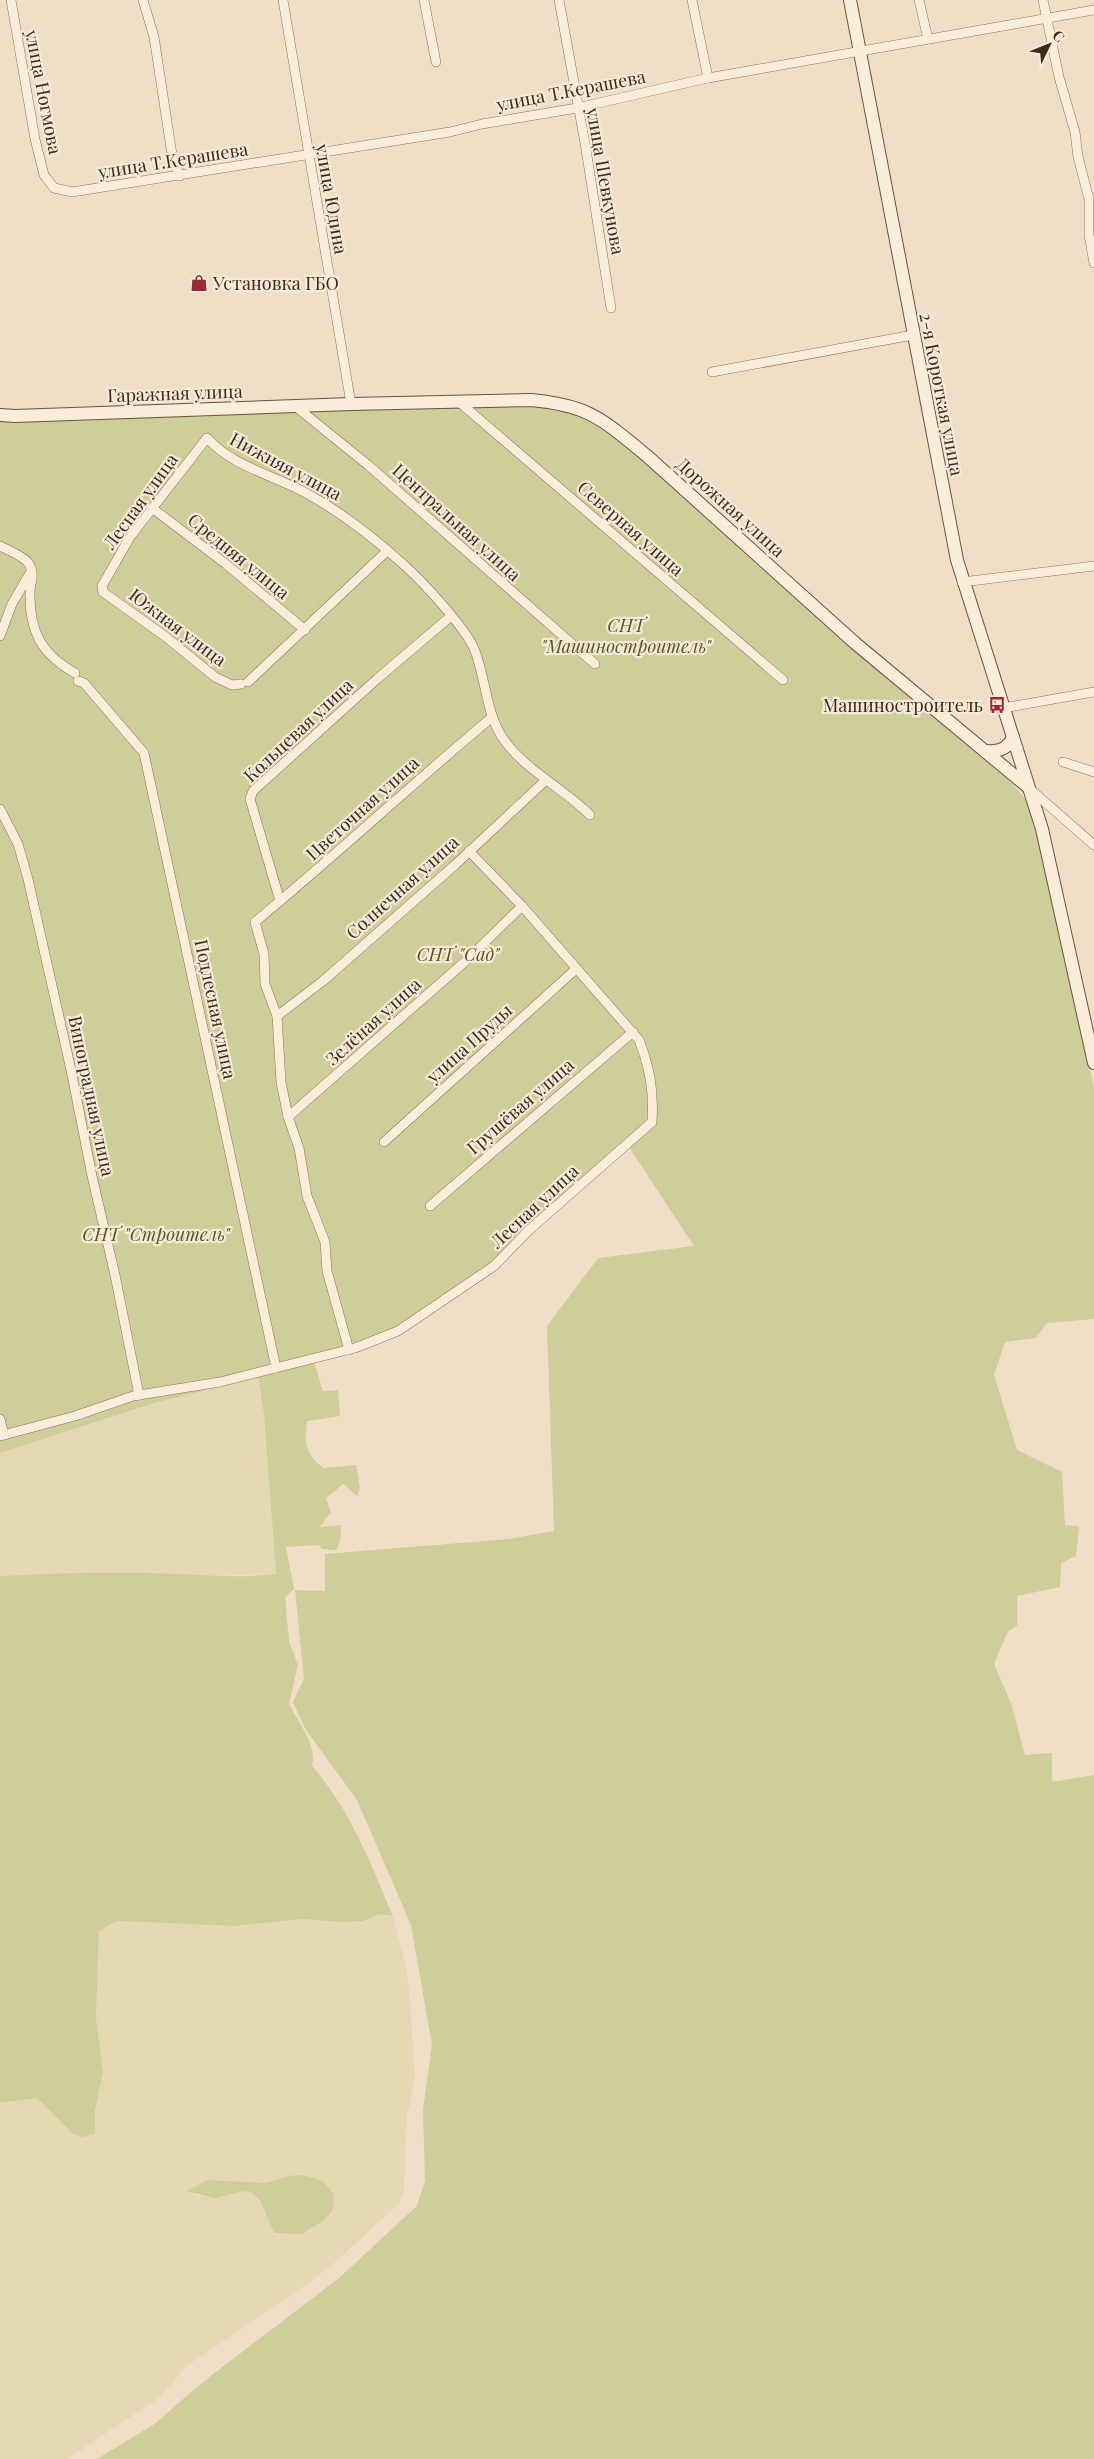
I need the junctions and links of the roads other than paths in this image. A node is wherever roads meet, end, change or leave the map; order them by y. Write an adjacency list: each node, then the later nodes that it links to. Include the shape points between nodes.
1 (11, 0): 19 (street, улица Ногмова, via 35,139 44,175)
2 (143, 0): 18 (street, via 154,37 173,161)
3 (284, 0): 17 (street, улица Юдина)
4 (424, 0): 14 (street)
5 (559, 0): 16 (street, улица Шевкунова)
6 (692, 0): 15 (street)
7 (850, 0): 13 (street, 2-я Короткая улица)
8 (920, 0): 12 (street)
9 (1044, 0): 11 (street)
10 (1094, 10): 11 (street, улица Т.Керашева)
11 (1047, 19): 12 (street, улица Т.Керашева); 20 (street, via 1089,199 1089,235)
12 (928, 39): 13 (street, улица Т.Керашева)
13 (860, 51): 15 (street, улица Т.Керашева); 22 (street, 2-я Короткая улица)
14 (436, 62)
15 (708, 78): 16 (street, улица Т.Керашева)
16 (577, 108): 17 (street, улица Т.Керашева); 21 (street, улица Шевкунова)
17 (308, 155): 18 (street, улица Т.Керашева); 25 (street, улица Юдина)
18 (180, 176): 19 (street, улица Т.Керашева, via 72,192)
19 (54, 188)
20 (1094, 264)
21 (611, 308)
22 (913, 335): 23 (street); 34 (street, 2-я Короткая улица)
23 (712, 372)
24 (458, 401): 25 (street, Дорожная улица); 40 (street, Северная улица); 45 (street, Дорожная улица, via 554,402 593,414 646,455 855,643)
25 (351, 404): 26 (street, Гаражная улица)
26 (295, 406): 27 (street, Гаражная улица); 39 (street, Центральная улица, via 376,472)
27 (0, 414)
28 (207, 438): 29 (street, Лесная улица); 31 (street, Нижняя улица, via 234,459 336,510)
29 (152, 508): 35 (street, Лесная улица, via 130,537); 37 (street, Средняя улица)
30 (0, 546): 33 (street, via 29,562)
31 (387, 551): 36 (street, Нижняя улица, via 424,585); 37 (street)
32 (1094, 566): 34 (street)
33 (32, 570): 38 (street, via 12,604); 64 (street, Подлесная улица, via 32,615 37,637 46,653 84,683 144,753)
34 (962, 582): 42 (street, 2-я Короткая улица)
35 (102, 586): 37 (street, Южная улица, via 103,592 215,677 232,685 245,683)
36 (451, 616): 43 (street, Нижняя улица, via 475,649); 54 (street, Кольцевая улица, via 253,791 250,799)
37 (305, 630)
38 (0, 636)
39 (595, 664)
40 (784, 680)
41 (1094, 692): 42 (street)
42 (1003, 708): 44 (street, 2-я Короткая улица)
43 (491, 718): 48 (street, Нижняя улица, via 516,755); 54 (street, Цветочная улица)
44 (1013, 736): 45 (street, via 1004,749); 49 (street, 2-я Короткая улица)
45 (986, 751): 49 (street, Дорожная улица)
46 (1063, 762): 47 (street)
47 (1094, 772)
48 (546, 780): 51 (street, Нижняя улица, via 574,799); 53 (street, Солнечная улица)
49 (1028, 787): 52 (street); 59 (street, via 1042,829)
50 (0, 809): 65 (street, Виноградная улица, via 18,844 28,879)
51 (590, 815)
52 (1094, 845)
53 (469, 851): 55 (street, Лесная улица); 57 (street, Солнечная улица, via 323,982)
54 (280, 901): 57 (street, Цветочная улица, via 255,922 264,954 265,984)
55 (522, 906): 56 (street, Лесная улица); 60 (street, Зелёная улица, via 468,959)
56 (576, 969): 58 (street, Лесная улица); 61 (street, улица Пруды)
57 (276, 1016): 60 (street)
58 (632, 1032): 62 (street, Грушёвая улица); 63 (street, Лесная улица, via 648,1062 654,1093 652,1122 528,1231 494,1266 398,1331)
59 (1094, 1063)
60 (288, 1117): 63 (street, via 299,1148 307,1196 325,1242 327,1271)
61 (384, 1142)
62 (430, 1206)
63 (349, 1350): 64 (street, Лесная улица)
64 (276, 1368): 65 (street, Лесная улица, via 220,1382)
65 (139, 1395): 67 (street, Лесная улица)
66 (0, 1419): 67 (street)
67 (2, 1436)

